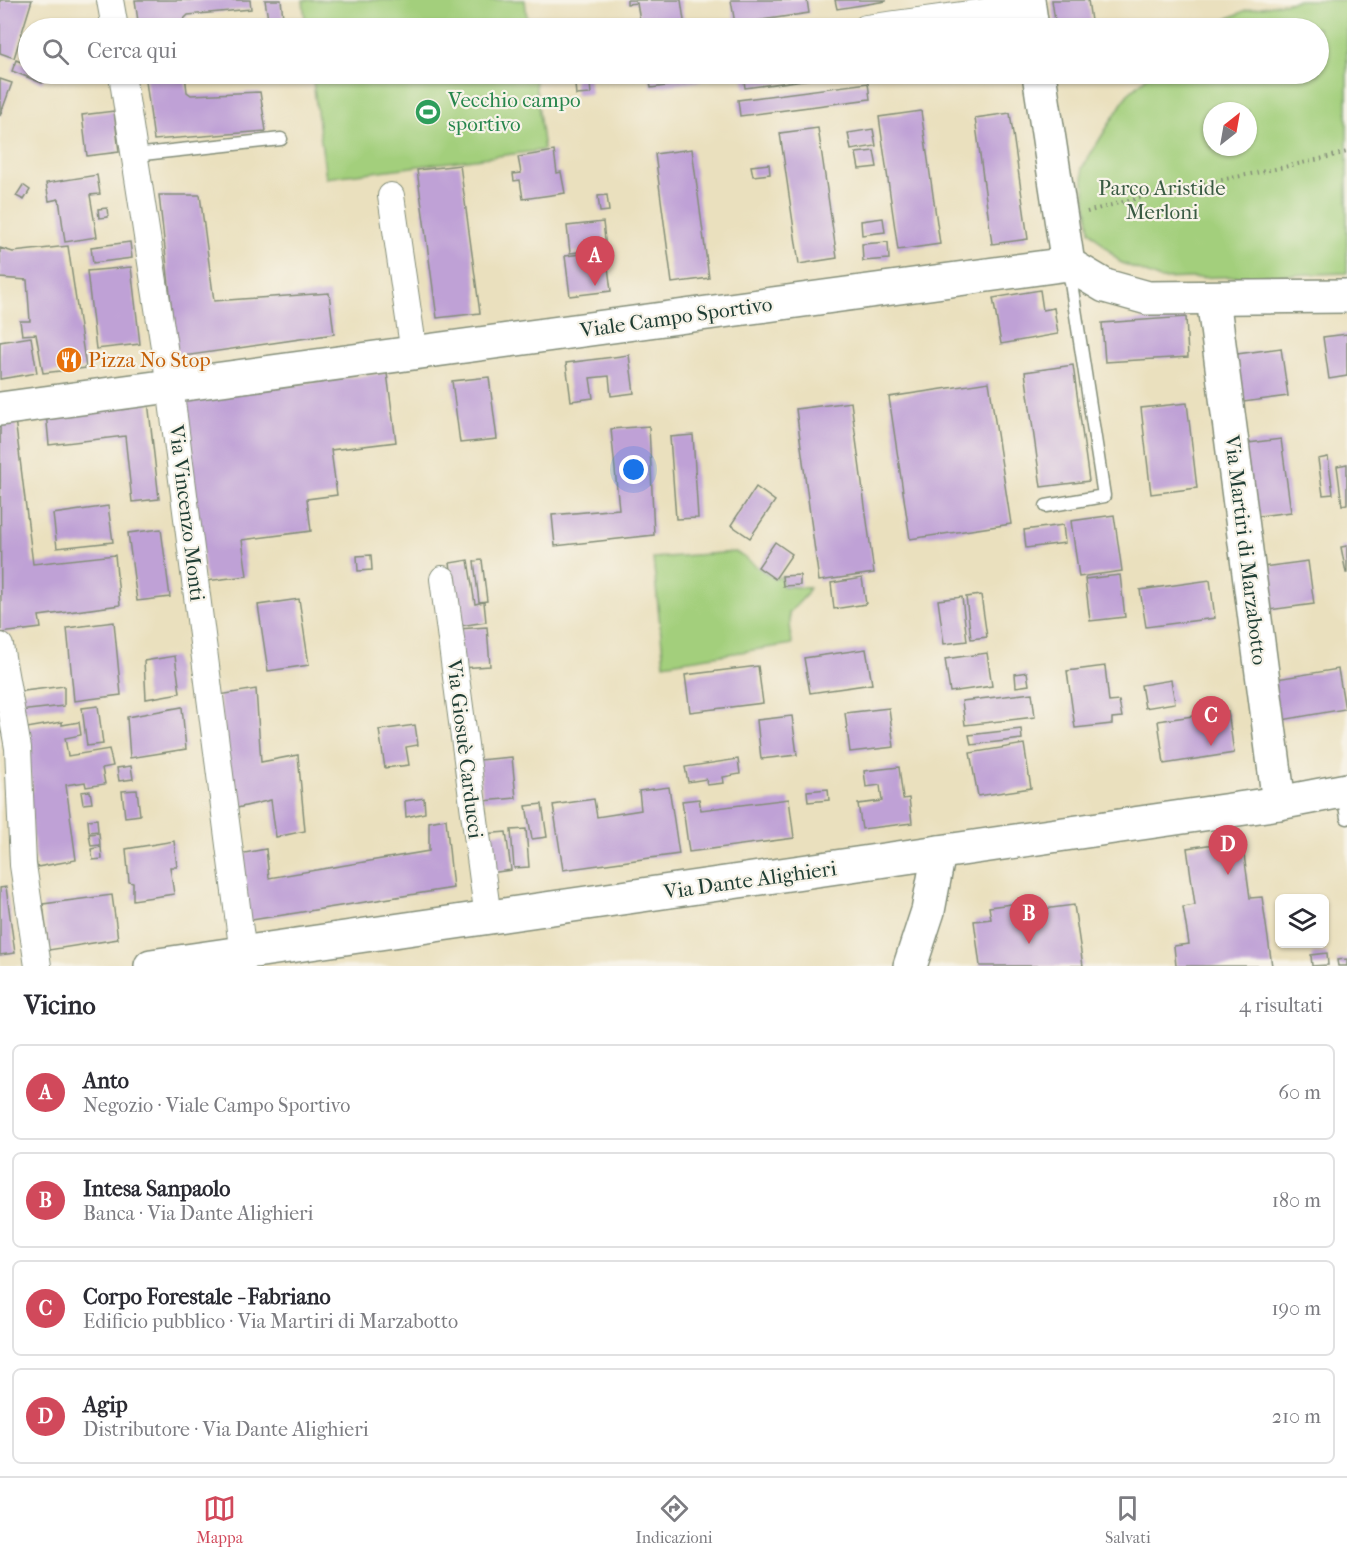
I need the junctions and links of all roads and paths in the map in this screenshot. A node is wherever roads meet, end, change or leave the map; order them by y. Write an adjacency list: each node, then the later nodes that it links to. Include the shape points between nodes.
1 (111, 0): 3 (street)
2 (1030, 11): 4 (street)
3 (114, 18)
4 (962, 18)
5 (123, 84): 9 (street, Via Vincenzo Monti)
6 (1041, 84): 11 (street)
7 (281, 139): 9 (lane)
8 (1347, 152): 11 (path, via 1174,188)
9 (134, 155): 16 (street, Via Vincenzo Monti)
10 (391, 196): 15 (street)
11 (1061, 220): 12 (street)
12 (1068, 264): 14 (street, via 1105,286 1148,298); 15 (street, Viale Campo Sportivo); 18 (lane, via 1104,496)
13 (1347, 296): 14 (street)
14 (1213, 298): 23 (street, Via Martiri di Marzabotto)
15 (414, 353): 16 (street, Viale Campo Sportivo)
16 (170, 386): 17 (street, Viale Campo Sportivo); 27 (street, Via Vincenzo Monti)
17 (0, 409)
18 (1046, 506)
19 (442, 579): 26 (street, Via Giosuè Carducci)
20 (0, 646): 21 (street)
21 (9, 745): 25 (street)
22 (1346, 800): 23 (street, Via Dante Alighieri)
23 (1279, 803): 24 (street, Via Dante Alighieri)
24 (939, 852): 26 (street, Via Dante Alighieri); 30 (street, via 928,911)
25 (12, 861): 28 (street)
26 (488, 918): 27 (street, Via Dante Alighieri)
27 (243, 954): 29 (street, Via Dante Alighieri)
28 (38, 966)
29 (152, 966)
30 (910, 966)

